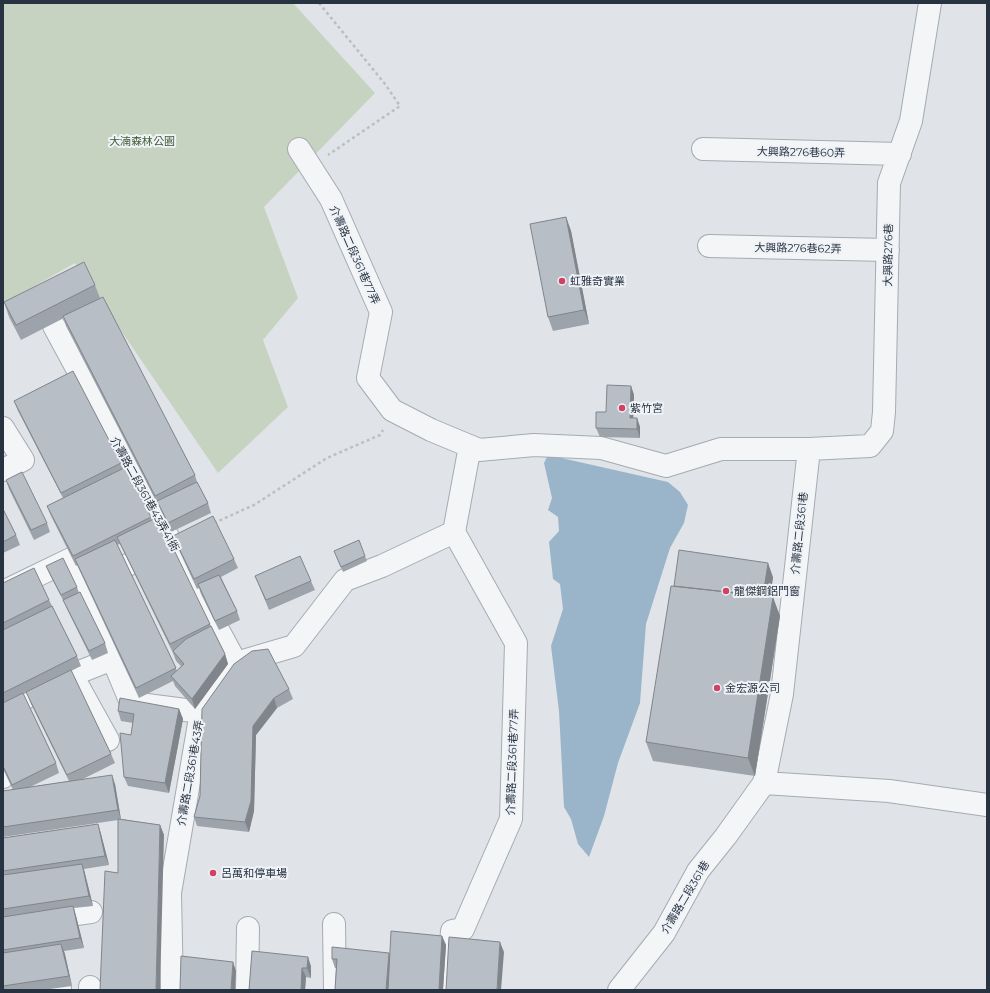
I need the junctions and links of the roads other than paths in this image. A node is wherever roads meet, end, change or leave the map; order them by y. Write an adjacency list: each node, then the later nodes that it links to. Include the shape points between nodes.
1 (930, 3): 4 (street, 大興路276巷, via 911,121)
2 (299, 149): 9 (street, 介壽路二段361巷77弄, via 331,199 381,312 368,378 392,410)
3 (703, 149): 4 (street, 大興路276巷60弄)
4 (900, 154): 6 (street, 大興路276巷, via 890,183)
5 (709, 246): 6 (street, 大興路276巷62弄)
6 (888, 250): 10 (street, 大興路276巷, via 882,431 870,446)
7 (54, 326): 13 (street, 介壽路二段361巷43弄41衖)
8 (3, 428): 11 (street, via 23,460)
9 (470, 446): 10 (street, 介壽路二段361巷77弄, via 479,450 534,444 601,448 666,466 721,448); 12 (street)
10 (809, 449): 22 (street, 介壽路二段361巷, via 782,694)
11 (3, 470)
12 (454, 532): 17 (street, via 382,566 345,580 294,646); 31 (street, 介壽路二段361巷77弄, via 516,643 511,820 463,929 452,931)
13 (172, 543): 14 (street); 17 (street, 介壽路二段361巷43弄41衖)
14 (83, 587): 15 (street, via 71,559); 16 (street)
15 (3, 592)
16 (112, 659): 18 (street); 20 (street, via 131,703)
17 (236, 663): 20 (street, 介壽路二段361巷43弄)
18 (72, 675): 19 (street); 21 (street)
19 (3, 709)
20 (201, 712): 28 (street, 介壽路二段361巷43弄, via 170,893)
21 (108, 740)
22 (764, 783): 23 (street, via 889,791); 32 (street, 介壽路二段361巷, via 698,872 664,933)
23 (987, 805)
24 (91, 912): 25 (street)
25 (3, 924)
26 (334, 924): 30 (street)
27 (248, 928): 29 (street)
28 (172, 990)
29 (247, 990)
30 (335, 990)
31 (448, 990)
32 (619, 990)

